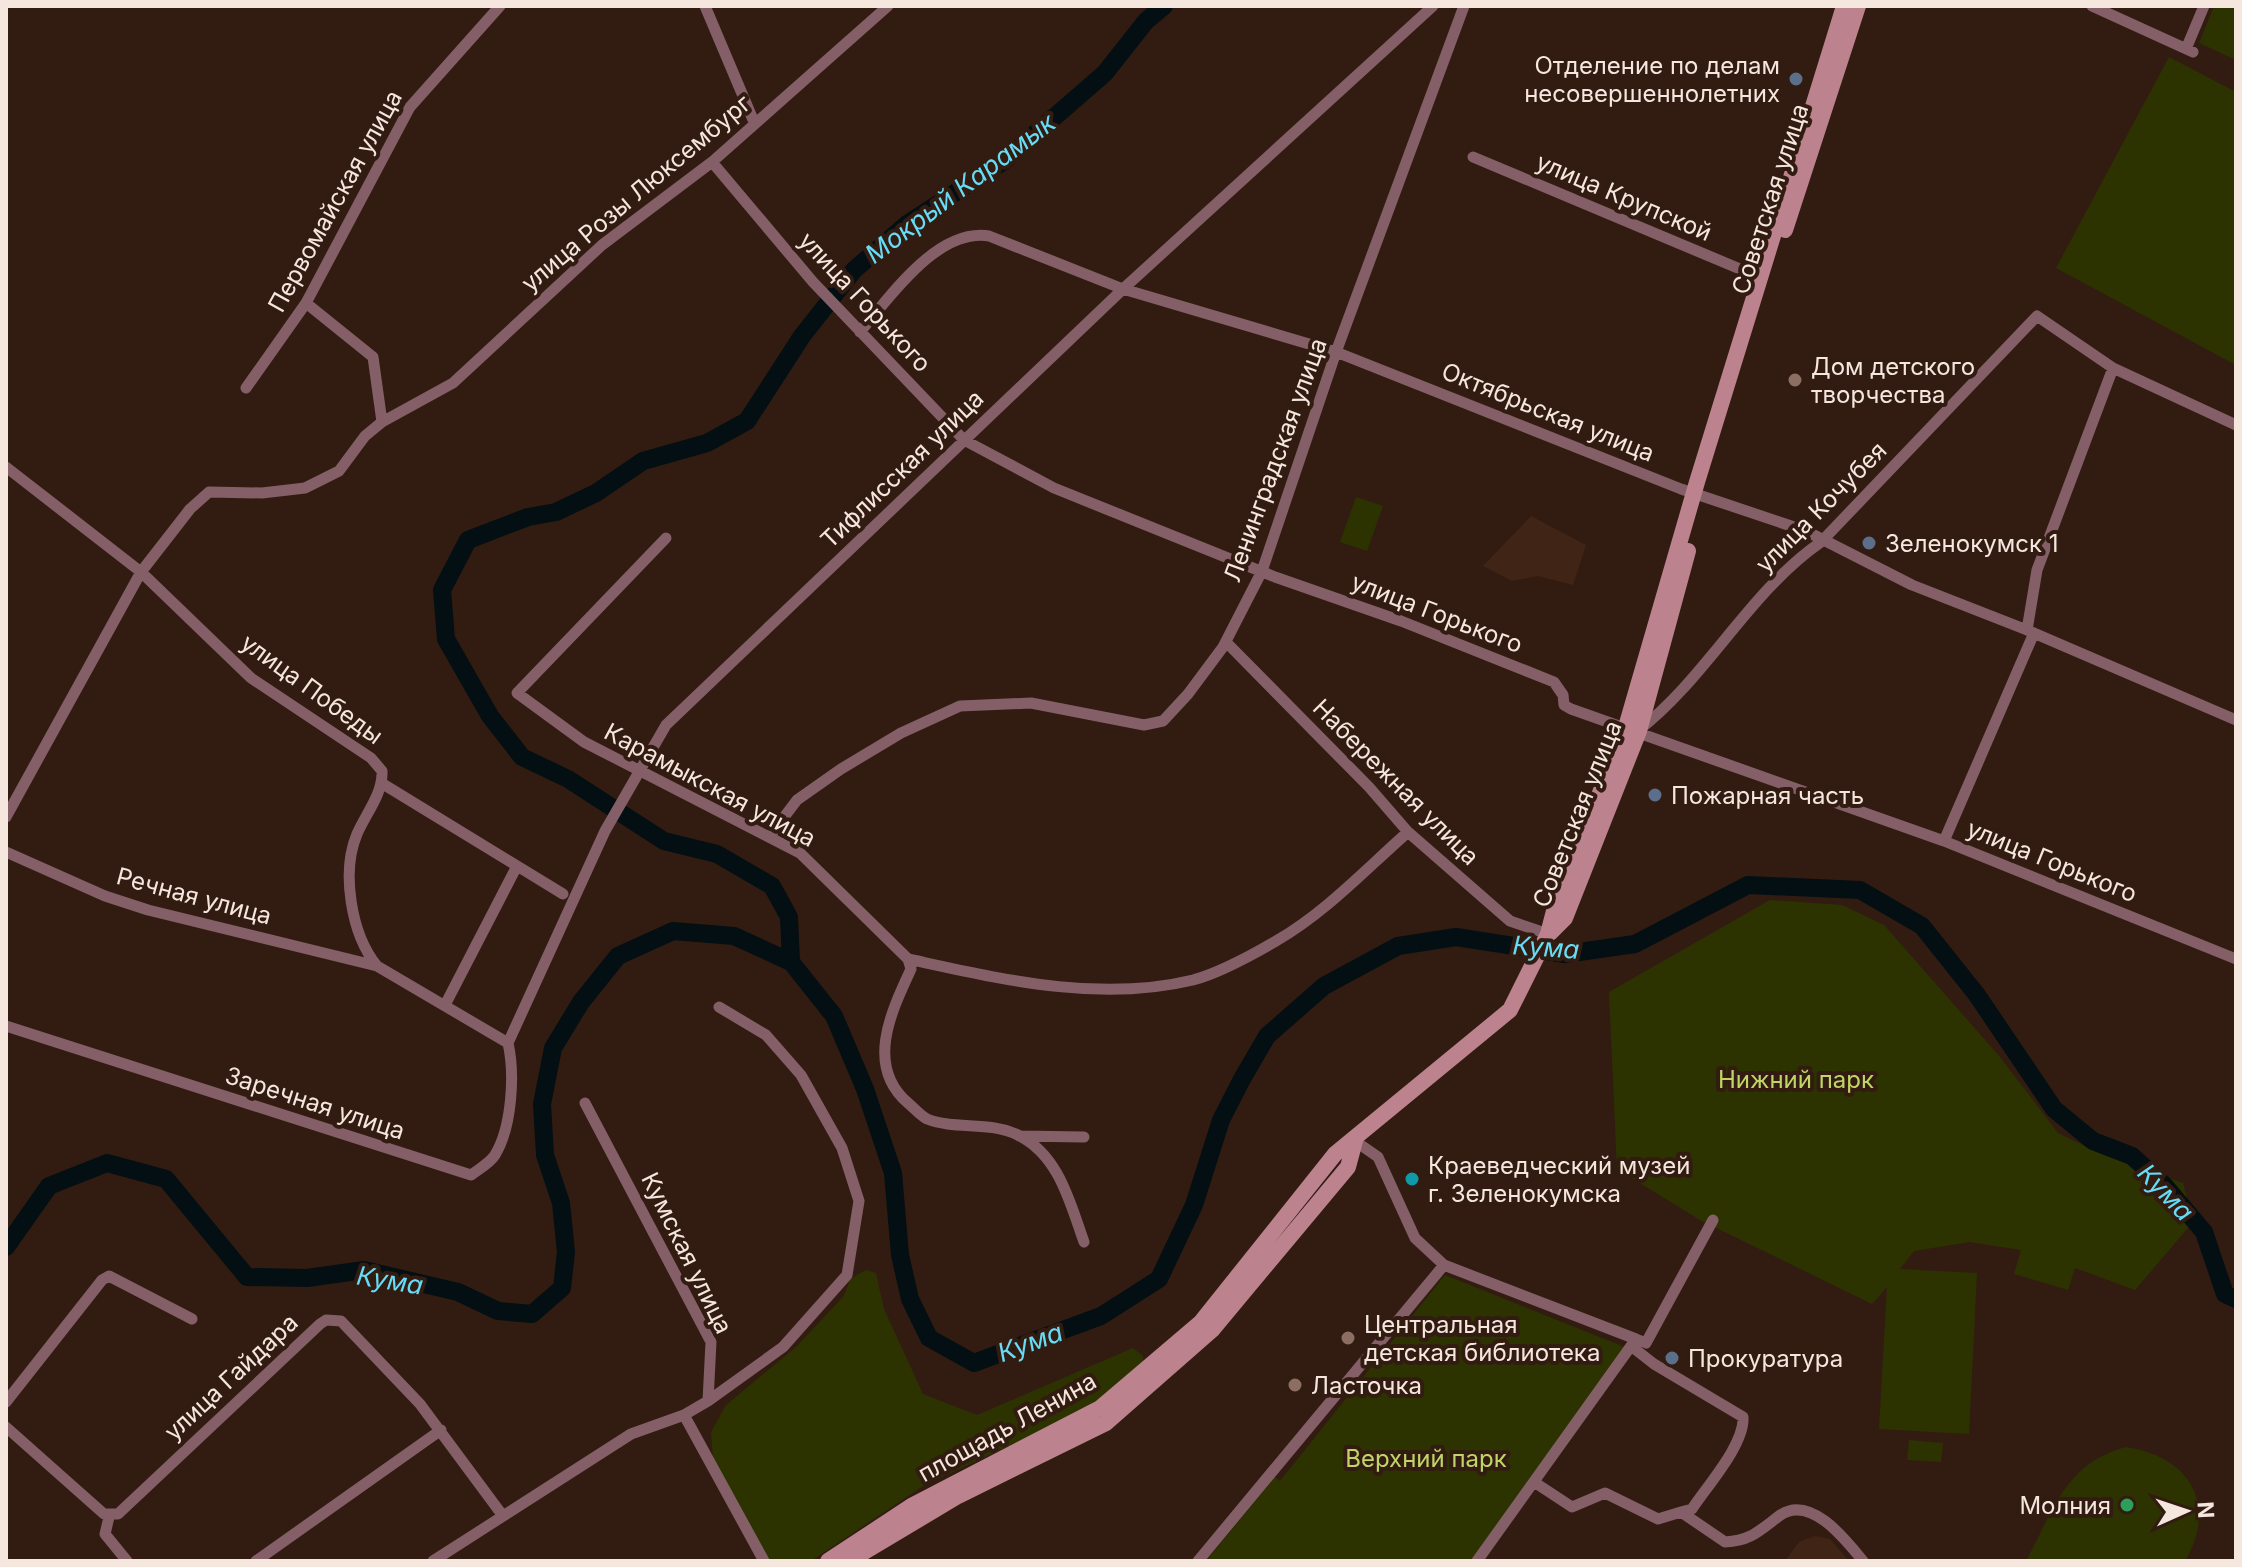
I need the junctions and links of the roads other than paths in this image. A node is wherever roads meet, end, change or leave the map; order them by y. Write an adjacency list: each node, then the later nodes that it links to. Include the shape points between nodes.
1 (500, 6): 15 (street, Первомайская улица, via 410,107)
2 (705, 6): 10 (street)
3 (888, 6): 10 (street, улица Розы Люксембург)
4 (1433, 6): 14 (street, Тифлисская улица)
5 (1464, 6): 17 (street, Ленинградская улица)
6 (1844, 6): 13 (street, Советская улица)
7 (1858, 6): 24 (street, Советская улица)
8 (2092, 6): 9 (street, via 2190,50)
9 (2204, 6)
10 (754, 122): 12 (street, улица Розы Люксембург)
11 (1473, 157): 13 (street, улица Крупской)
12 (712, 162): 16 (street, улица Горького); 20 (street, улица Розы Люксембург, via 602,245 453,383)
13 (1759, 277): 24 (street, Советская улица)
14 (1123, 289): 16 (street, Октябрьская улица, via 975,234 923,259); 17 (street, Октябрьская улица); 22 (street, Тифлисская улица)
15 (306, 303): 19 (street, Первомайская улица); 20 (street, via 373,357)
16 (860, 332): 22 (street, улица Горького)
17 (1336, 352): 24 (street, Октябрьская улица); 27 (street, Ленинградская улица)
18 (2113, 368): 21 (street); 26 (street, улица Кочубея, via 2037,316); 29 (street, via 2037,570)
19 (246, 388)
20 (382, 422): 28 (street, улица Розы Люксембург, via 339,471 305,488 209,492)
21 (2236, 425)
22 (964, 440): 27 (street, улица Горького, via 1054,488); 33 (street, Тифлисская улица, via 666,725)
23 (6, 467): 28 (street, улица Победы)
24 (1698, 495): 26 (street, Октябрьская улица); 32 (street, Советская улица)
25 (666, 538): 33 (street, Карамыкская улица, via 517,693 584,742)
26 (1824, 539): 29 (street, Октябрьская улица, via 1912,585); 32 (street, улица Кочубея, via 1793,562 1669,707)
27 (1262, 571): 30 (street, Ленинградская улица); 32 (street, улица Горького, via 1554,682 1564,705)
28 (141, 572): 34 (street, улица Победы, via 251,678 372,759 382,771); 35 (street)
29 (2031, 632): 31 (street, Октябрьская улица); 38 (street)
30 (1226, 642): 36 (street, Набережная улица); 37 (street, Ленинградская улица, via 1163,721 1144,725 1031,703 960,706 841,769 797,800)
31 (2236, 720)
32 (1632, 729): 38 (street, улица Горького); 42 (street, Советская улица, via 1565,918)
33 (640, 770): 37 (street, Карамыкская улица); 49 (street, Тифлисская улица, via 605,831)
34 (383, 784): 40 (street, улица Победы); 45 (street, via 356,837 351,879 359,931)
35 (6, 817)
36 (1408, 832): 42 (street, Набережная улица, via 1510,921); 43 (street, via 1277,941 1195,979 1140,988 1082,989)
37 (769, 837): 43 (street, Карамыкская улица, via 800,853)
38 (1944, 841): 44 (street, улица Горького)
39 (6, 852): 45 (street, Речная улица, via 148,910)
40 (517, 866): 41 (street, улица Победы); 46 (street)
41 (563, 894)
42 (1548, 934): 53 (street, площадь Ленина, via 1510,1010)
43 (908, 959): 51 (street, via 911,969 883,1043 885,1067 898,1095 926,1119)
44 (2236, 959)
45 (377, 966): 46 (street, Речная улица)
46 (445, 1005): 49 (street, Речная улица)
47 (719, 1007): 59 (street, via 766,1035 801,1075 842,1148 859,1201 847,1275 783,1347)
48 (6, 1026): 49 (street, Заречная улица, via 471,1175 493,1159 504,1138 512,1059)
49 (508, 1043)
50 (585, 1103): 59 (street, Кумская улица, via 711,1342)
51 (1019, 1136): 52 (street); 55 (street, via 1062,1180)
52 (1084, 1137)
53 (1355, 1141): 56 (street, via 1378,1157 1415,1238); 72 (street, площадь Ленина, via 1335,1154 1201,1322 1100,1408 913,1505); 73 (street, площадь Ленина, via 1348,1167 1212,1330 1106,1423 958,1496)
54 (1713, 1220): 58 (street, via 1646,1343)
55 (1084, 1242)
56 (1444, 1265): 58 (street); 74 (street)
57 (192, 1319): 60 (street, via 109,1276)
58 (1634, 1342): 64 (street); 65 (street, via 1743,1417 1743,1429 1726,1465 1703,1488 1692,1509)
59 (708, 1401): 61 (street)
60 (6, 1402)
61 (684, 1415): 66 (street, via 631,1434); 71 (street)
62 (6, 1427): 67 (street)
63 (441, 1430): 66 (street, улица Гайдара); 67 (street, улица Гайдара, via 341,1321 326,1320); 69 (street)
64 (1534, 1482): 65 (street, via 1572,1507 1605,1493 1658,1519); 75 (street)
65 (1681, 1512): 76 (street, via 1725,1542 1754,1537 1782,1514 1811,1512 1839,1532)
66 (503, 1516): 70 (street)
67 (109, 1517): 68 (street, via 108,1541)
68 (127, 1561)
69 (256, 1561)
70 (433, 1561)
71 (764, 1561)
72 (828, 1561)
73 (849, 1561)
74 (1198, 1561)
75 (1477, 1561)
76 (1863, 1561)

